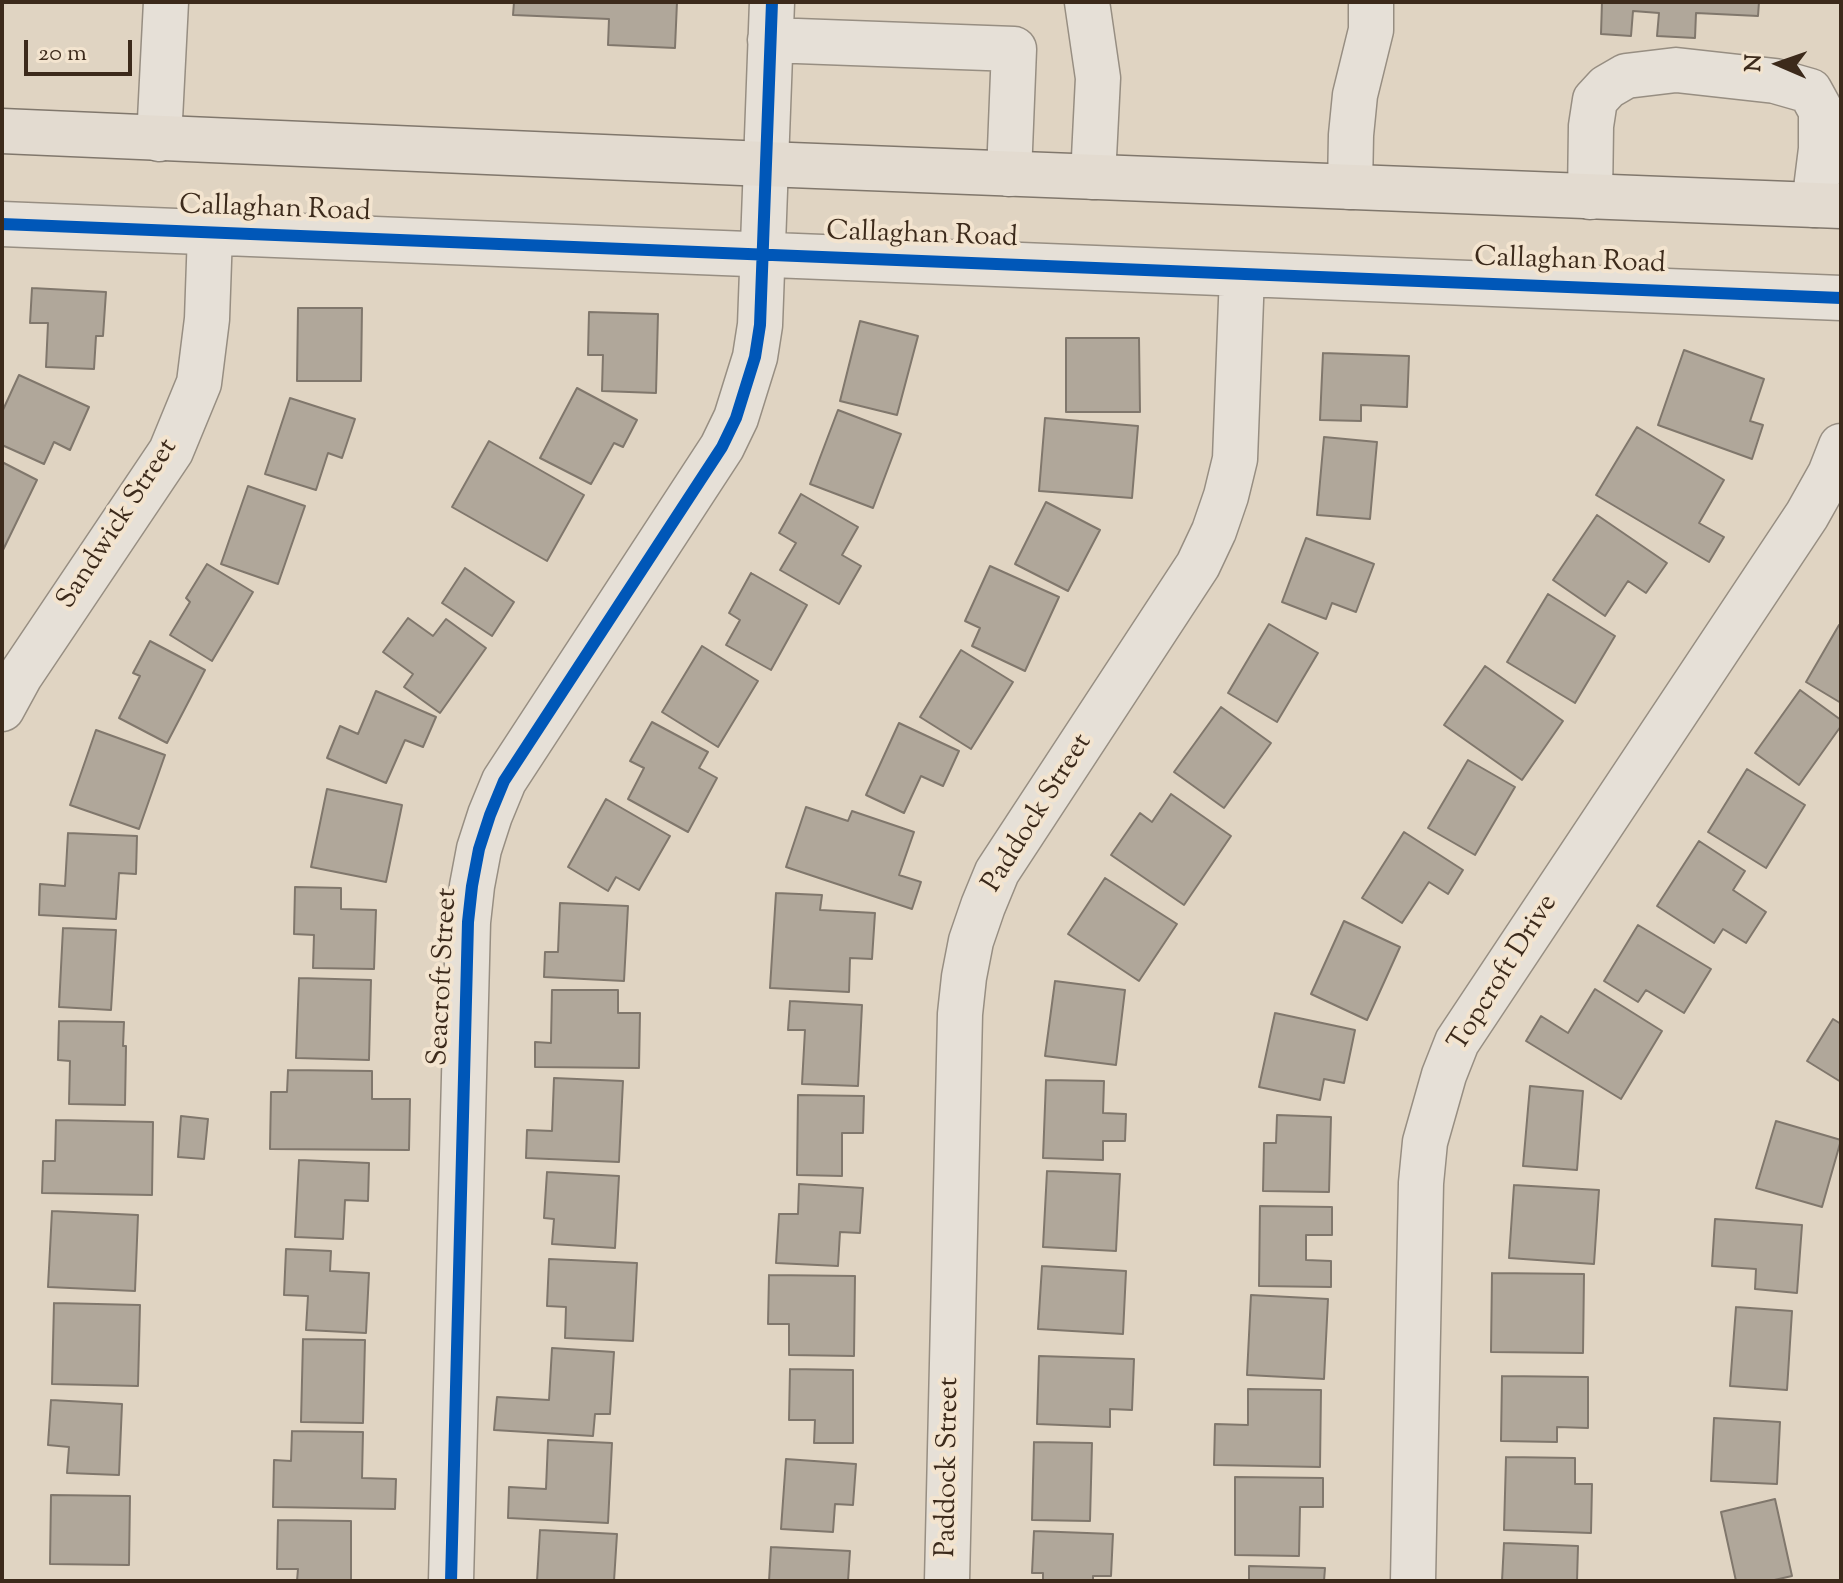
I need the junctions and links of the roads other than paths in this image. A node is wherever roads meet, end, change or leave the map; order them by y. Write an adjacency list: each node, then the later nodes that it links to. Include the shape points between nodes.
1 (166, 2): 6 (street)
2 (1087, 2): 9 (street, via 1098,78)
3 (1371, 2): 10 (street, via 1371,30 1355,95)
4 (771, 21): 7 (street, Seacroft Street); 8 (street, via 1014,49)
5 (2, 131): 6 (main road)
6 (159, 139): 7 (main road)
7 (765, 164): 8 (main road); 15 (street, Seacroft Street)
8 (1009, 174): 9 (main road)
9 (1093, 177): 10 (main road)
10 (1350, 187): 11 (main road)
11 (1590, 197): 12 (main road); 12 (street, via 1595,100 1626,76 1676,70 1775,81 1810,91 1821,111)
12 (1828, 206)
13 (2, 224): 14 (street, Callaghan Road)
14 (210, 233): 15 (street, Callaghan Road); 19 (street, Sandwick Street, via 199,383 171,451)
15 (762, 254): 16 (street, Callaghan Road); 20 (street, Seacroft Street, via 755,357 736,418 504,781 479,849 468,922)
16 (1242, 274): 17 (street, Callaghan Road); 21 (street, Paddock Street, via 1235,459 1214,531 1198,565 997,872 971,941 960,1014)
17 (1841, 298)
18 (1841, 446): 22 (street, Topcroft Drive, via 1807,515 1457,1042 1444,1075 1425,1142 1421,1183)
19 (2, 709)
20 (451, 1581)
21 (947, 1581)
22 (1413, 1581)

